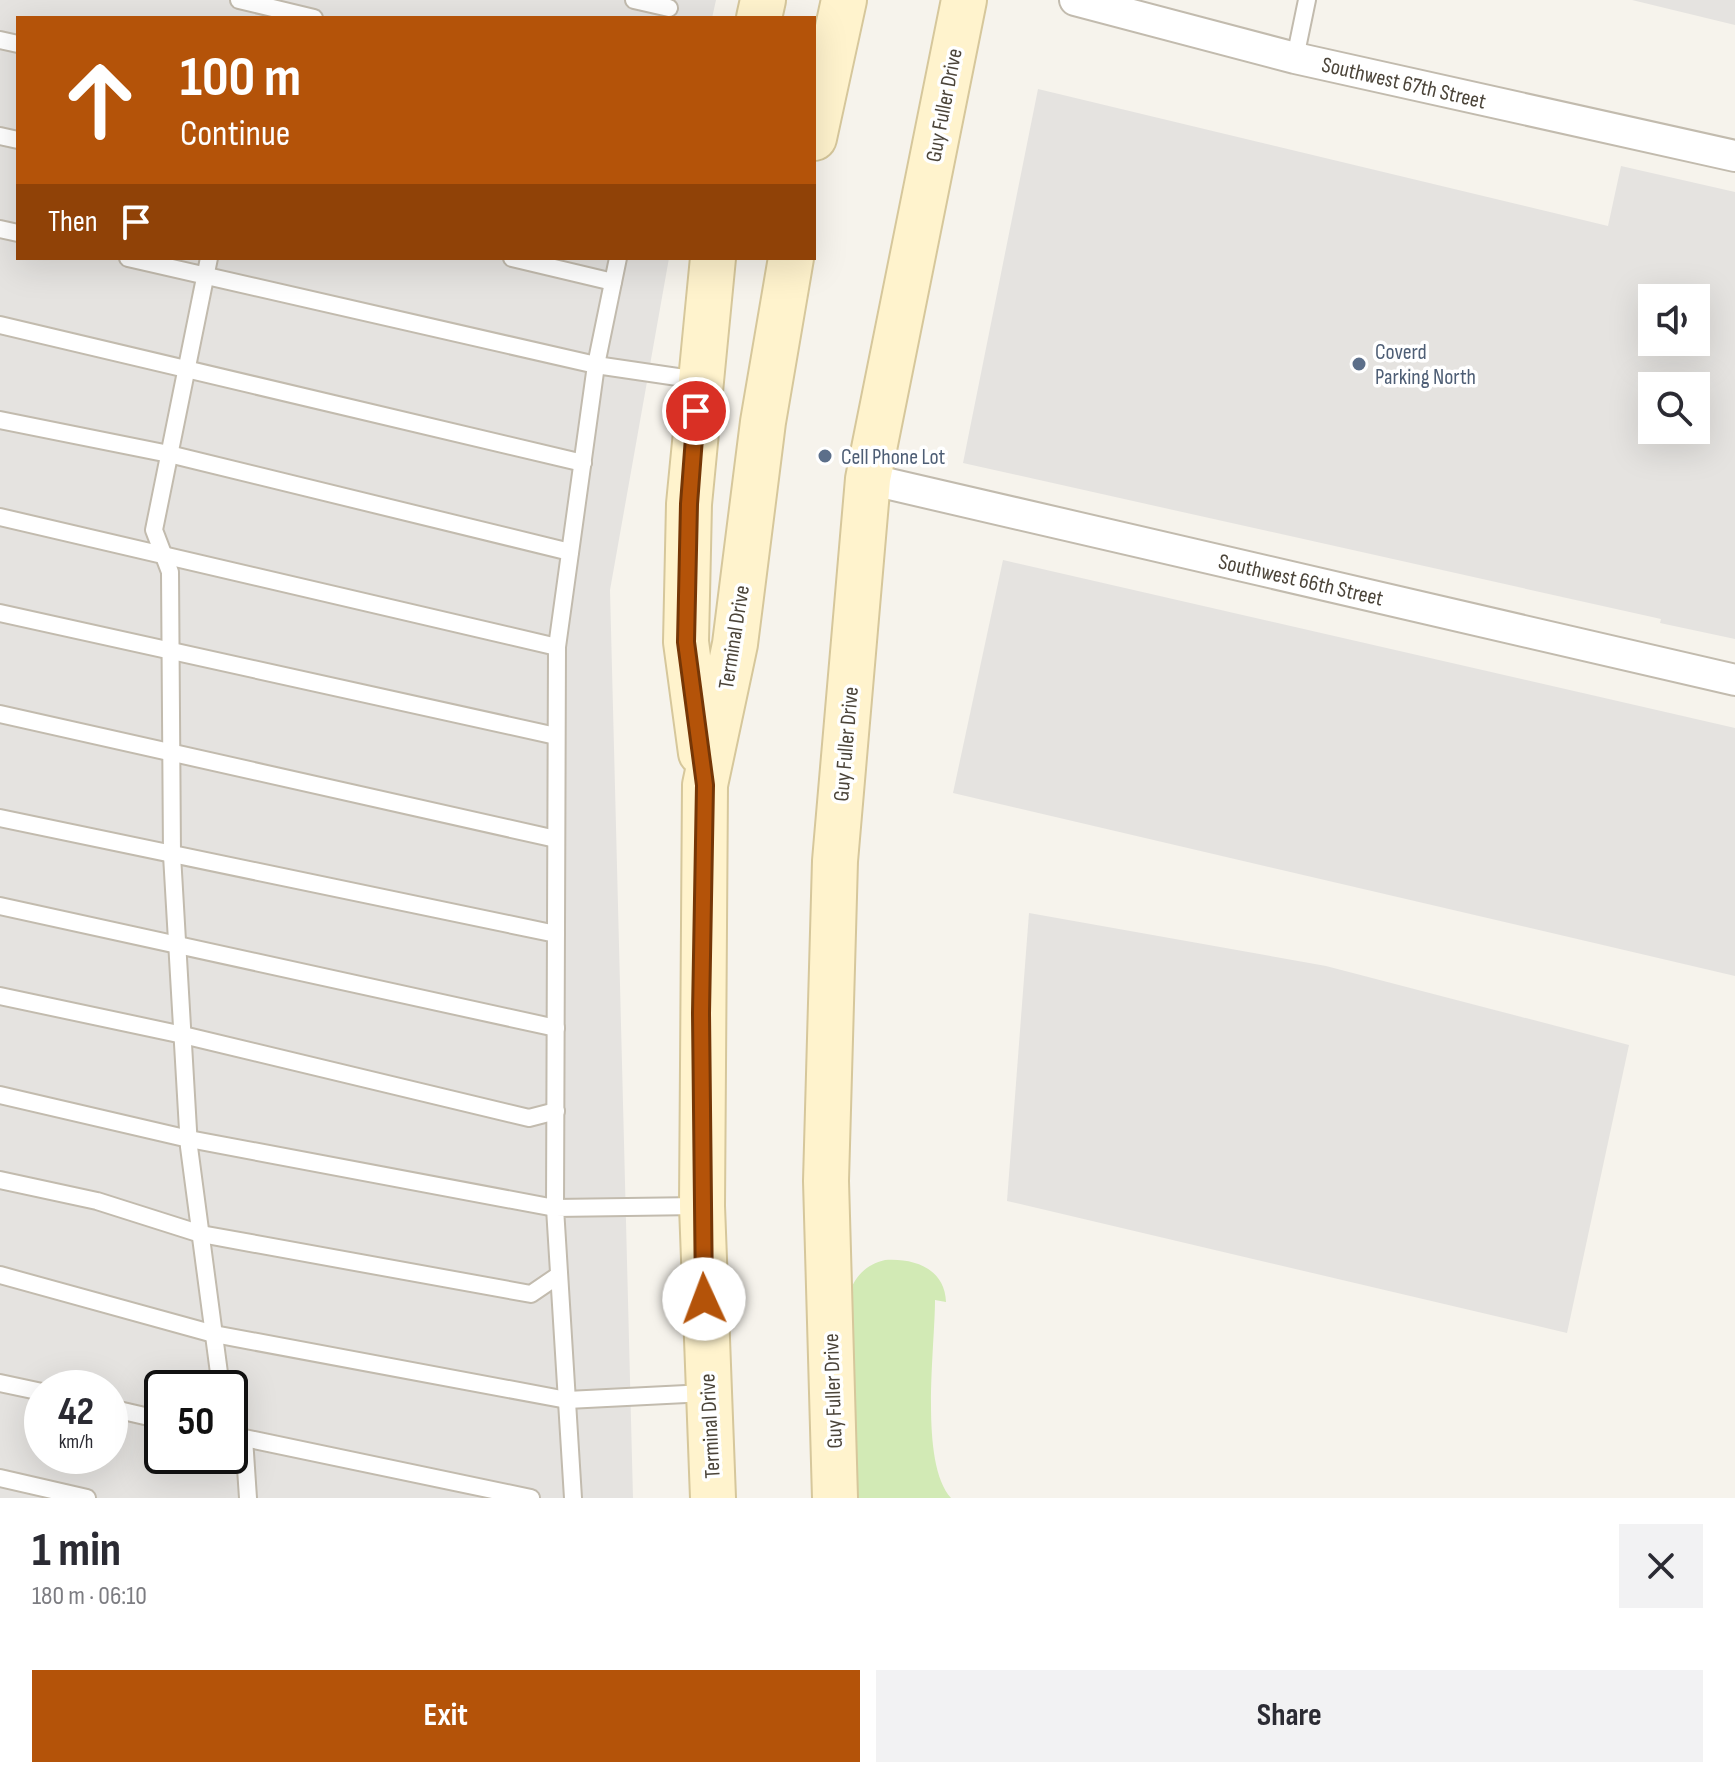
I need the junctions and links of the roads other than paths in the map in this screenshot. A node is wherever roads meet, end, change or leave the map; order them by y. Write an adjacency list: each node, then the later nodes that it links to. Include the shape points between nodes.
1 (239, 0): 7 (lane)
2 (634, 0): 8 (lane)
3 (844, 0): 11 (main road)
4 (964, 0): 28 (main road, Guy Fuller Drive)
5 (1075, 0): 10 (street, Southwest 67th Street)
6 (1307, 0): 10 (lane)
7 (264, 8): 9 (lane)
8 (669, 9)
9 (304, 16)
10 (1295, 58): 12 (street, Southwest 67th Street)
11 (816, 129)
12 (1735, 156)
13 (137, 260): 19 (lane)
14 (209, 260): 19 (lane)
15 (520, 260): 20 (lane)
16 (618, 260): 20 (lane)
17 (713, 260): 24 (main road)
18 (791, 260): 39 (main road, Terminal Drive, via 763,422 735,644)
19 (205, 275): 22 (lane); 23 (lane)
20 (613, 282): 22 (lane)
21 (0, 325): 23 (lane)
22 (596, 365): 24 (lane); 27 (lane)
23 (185, 370): 26 (lane); 27 (lane)
24 (698, 380): 39 (main road, via 686,642)
25 (0, 420): 26 (lane)
26 (169, 454): 30 (lane); 31 (lane, via 154,530)
27 (583, 463): 30 (lane)
28 (868, 479): 35 (street, Southwest 66th Street); 72 (main road, Guy Fuller Drive, via 835,861 826,1181)
29 (0, 517): 31 (lane)
30 (570, 552): 33 (lane)
31 (163, 553): 33 (lane); 34 (lane, via 170,572)
32 (0, 613): 34 (lane)
33 (557, 647): 37 (lane)
34 (168, 651): 37 (lane); 38 (lane)
35 (1735, 680)
36 (0, 714): 38 (lane)
37 (556, 736): 41 (lane)
38 (170, 751): 41 (lane); 42 (lane)
39 (705, 785): 53 (main road, Terminal Drive)
40 (0, 818): 42 (lane)
41 (556, 839): 44 (lane)
42 (172, 855): 44 (lane); 45 (lane)
43 (0, 906): 45 (lane)
44 (556, 934): 47 (lane)
45 (178, 945): 47 (lane); 48 (lane)
46 (0, 996): 48 (lane)
47 (556, 1028): 50 (lane)
48 (183, 1035): 50 (lane, via 529,1118); 51 (lane)
49 (0, 1095): 51 (lane)
50 (556, 1111): 54 (lane)
51 (189, 1139): 54 (lane); 55 (lane)
52 (0, 1180): 55 (lane, via 97,1201)
53 (702, 1206): 54 (lane); 62 (main road, Terminal Drive)
54 (555, 1208): 57 (lane)
55 (201, 1234): 57 (lane, via 531,1294); 58 (lane)
56 (0, 1275): 58 (lane)
57 (559, 1275): 63 (lane)
58 (214, 1334): 59 (lane); 63 (lane)
59 (219, 1370)
60 (0, 1383): 61 (lane)
61 (24, 1388)
62 (707, 1393): 63 (lane); 71 (main road, Terminal Drive)
63 (567, 1400): 70 (lane)
64 (248, 1439): 69 (lane)
65 (244, 1474): 68 (lane)
66 (0, 1478): 67 (lane)
67 (87, 1498)
68 (248, 1498)
69 (531, 1498)
70 (573, 1498)
71 (713, 1498)
72 (835, 1498)

